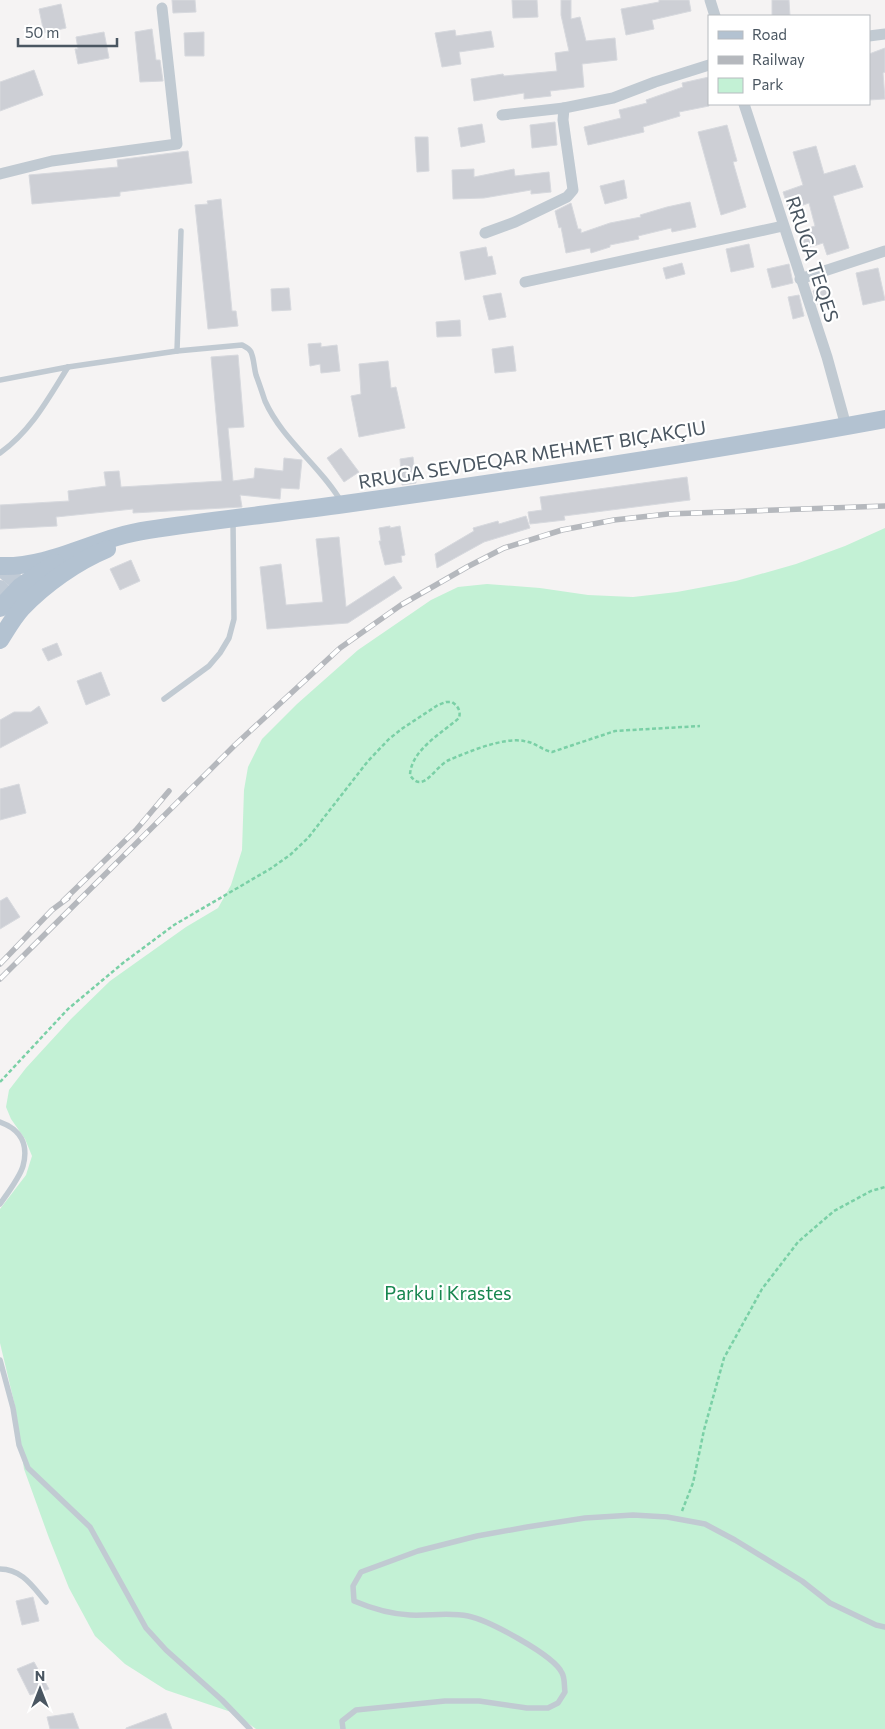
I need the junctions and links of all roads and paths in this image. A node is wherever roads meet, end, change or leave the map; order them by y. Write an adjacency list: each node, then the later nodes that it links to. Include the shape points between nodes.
1 (710, 0): 3 (street)
2 (162, 8): 10 (street, via 177,144 52,161)
3 (715, 15)
4 (885, 34): 5 (street)
5 (870, 36)
6 (708, 65): 8 (street, via 613,98)
7 (744, 105): 11 (street, RRUGA TEQES)
8 (564, 108): 9 (street); 13 (street, via 573,190 566,197)
9 (502, 115)
10 (0, 174)
11 (783, 226): 15 (street, RRUGA TEQES); 16 (street)
12 (181, 232): 17 (lane)
13 (486, 233)
14 (885, 251): 15 (street)
15 (800, 279): 21 (street, RRUGA TEQES)
16 (525, 282)
17 (176, 350): 18 (lane); 23 (lane, via 235,344 249,349 273,417 334,488)
18 (68, 367): 19 (lane); 22 (lane, via 38,416)
19 (0, 380)
20 (885, 419): 21 (main road, RRUGA SEVDEQAR MEHMET BIÇAKÇIU)
21 (846, 426): 23 (main road, RRUGA SEVDEQAR MEHMET BIÇAKÇIU, via 545,476)
22 (0, 453)
23 (343, 504): 24 (main road, RRUGA SEVDEQAR MEHMET BIÇAKÇIU)
24 (233, 519): 25 (main road, RRUGA SEVDEQAR MEHMET BIÇAKÇIU); 30 (lane, via 234,619 229,638 209,666)
25 (184, 525): 26 (main road, via 123,535); 28 (main road, via 103,551)
26 (80, 550): 27 (main road, via 39,562); 28 (main road, via 38,573)
27 (0, 567): 28 (main road, via 11,576)
28 (14, 598): 29 (main road)
29 (0, 640)
30 (164, 699)
31 (700, 726): 32 (path, via 615,731 552,752 522,740 503,742 449,760 425,782 419,783 410,775 412,763 460,714 452,702 438,705 389,739 308,838 290,855 174,925 123,963 68,1009)
32 (0, 1082)
33 (0, 1122): 35 (lane, via 17,1130 25,1146 23,1167)
34 (885, 1187): 37 (path, via 834,1211 798,1242 762,1289 724,1358 693,1484)
35 (0, 1204)
36 (0, 1360): 41 (lane, via 19,1445 28,1468 90,1527 146,1628)
37 (678, 1519): 40 (lane, via 705,1524 802,1581 830,1603); 42 (lane, via 633,1515 527,1527 418,1551 361,1572 353,1586 354,1601 389,1613 467,1616 490,1623 546,1656 562,1672 565,1692 558,1703 548,1708 445,1701 356,1710 342,1721)
38 (0, 1569): 39 (lane, via 8,1569 24,1577)
39 (46, 1602)
40 (885, 1627)
41 (250, 1729)
42 (343, 1729)

